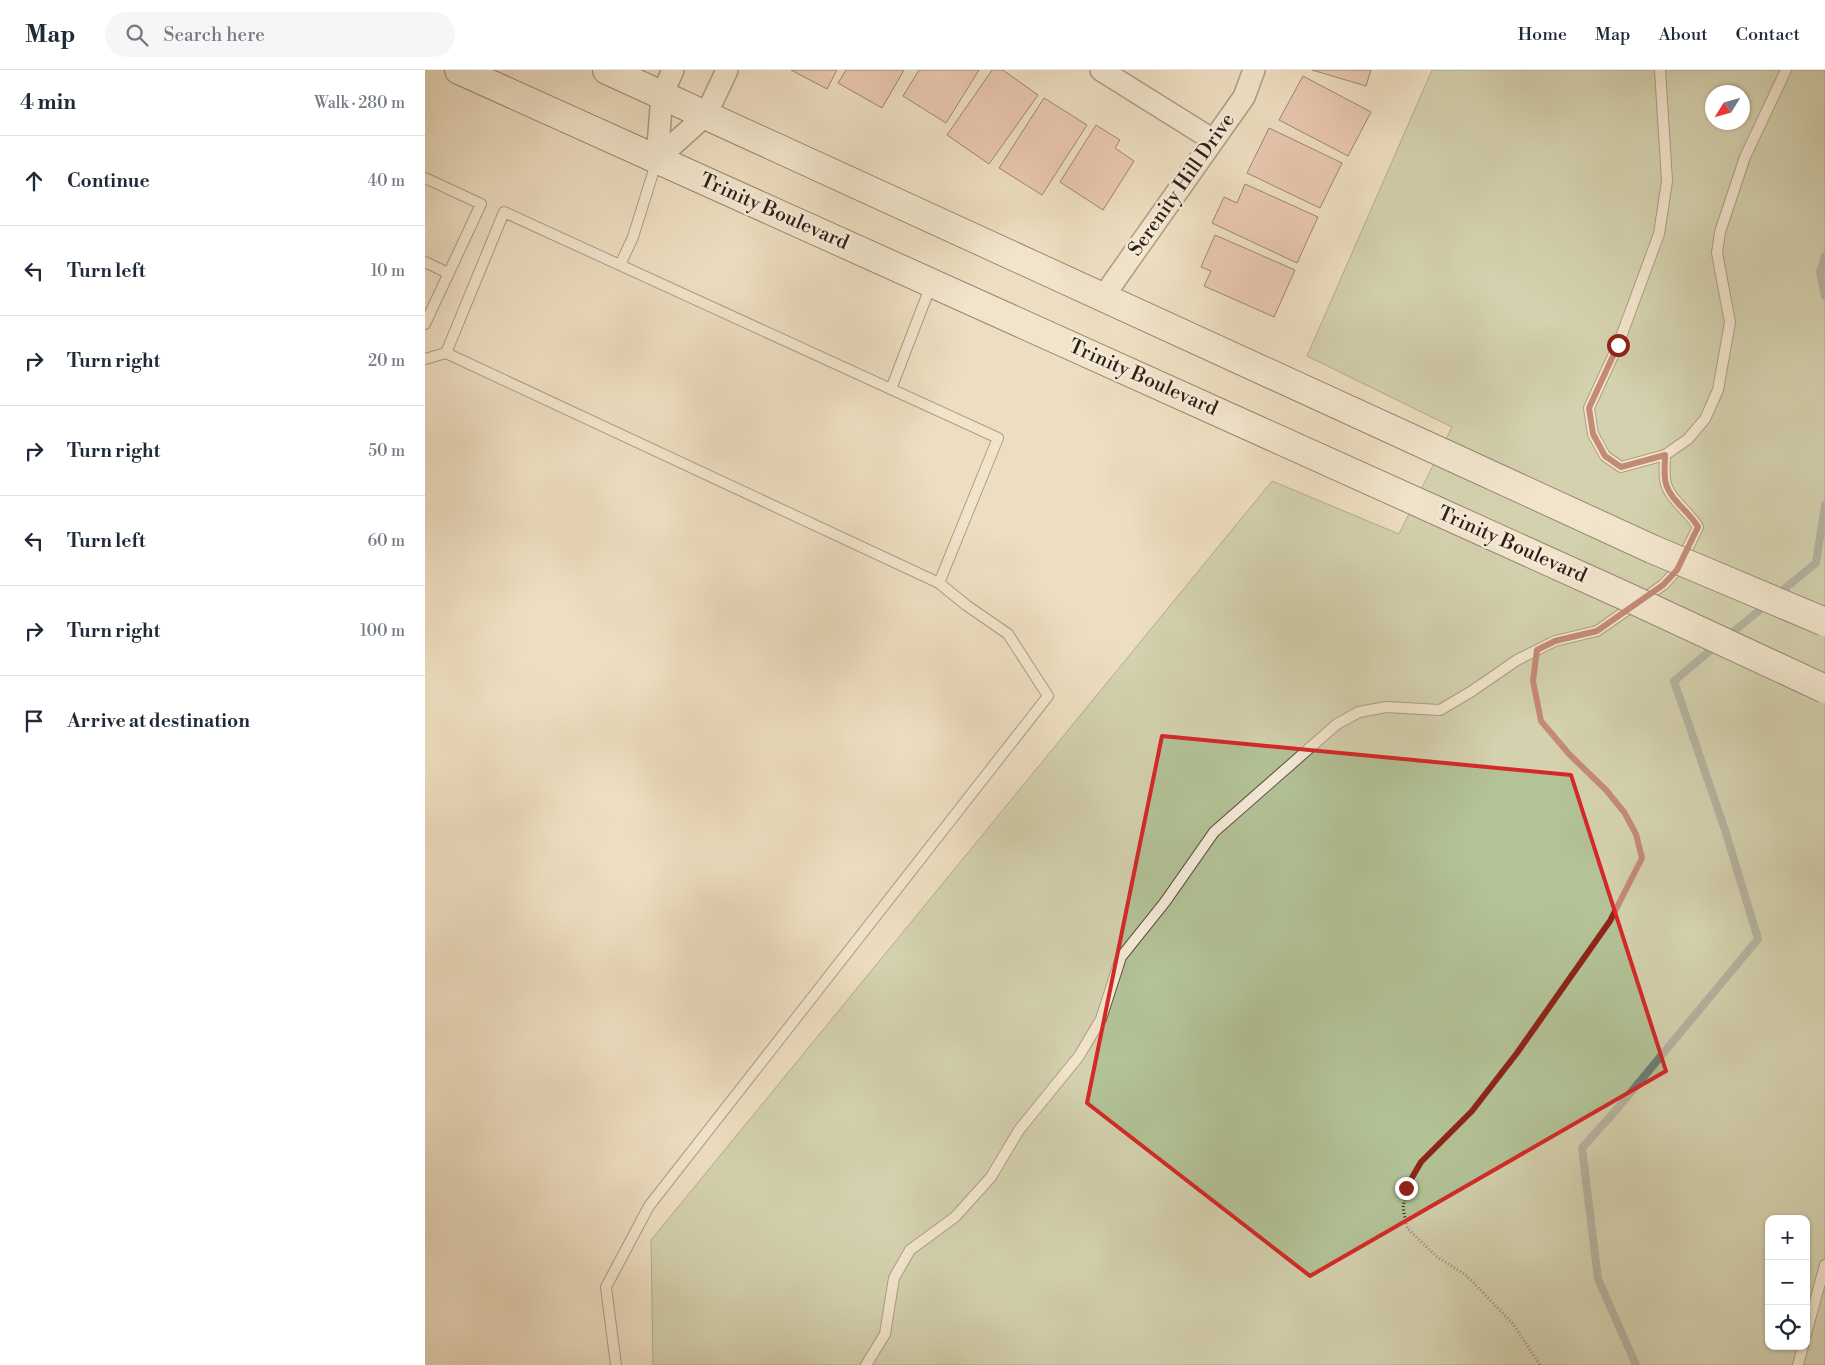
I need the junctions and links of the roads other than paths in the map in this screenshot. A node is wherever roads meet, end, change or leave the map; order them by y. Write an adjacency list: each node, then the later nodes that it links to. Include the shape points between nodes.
1 (459, 70): 12 (main road, Trinity Boulevard)
2 (607, 70): 9 (main road)
3 (673, 70): 9 (street)
4 (727, 70): 10 (street)
5 (1101, 70): 11 (street)
6 (1254, 70): 11 (street, Serenity Hill Drive, via 1244,97)
7 (1660, 70): 23 (lane, via 1667,181 1659,234 1618,345 1589,408 1593,434 1605,456 1621,467)
8 (1786, 70): 23 (lane, via 1745,157 1720,232 1717,253 1730,322 1718,390 1705,419 1689,440)
9 (663, 95): 10 (main road); 12 (street)
10 (705, 115): 12 (street); 18 (main road)
11 (1213, 140): 18 (street, Serenity Hill Drive)
12 (657, 159): 15 (lane, via 633,237); 17 (main road, Trinity Boulevard)
13 (425, 178): 16 (lane, via 481,204)
14 (425, 262): 16 (lane)
15 (620, 265): 20 (lane, via 504,212); 22 (lane)
16 (449, 273): 19 (lane)
17 (931, 283): 22 (lane); 26 (main road, Trinity Boulevard, bridge)
18 (1103, 297): 25 (main road, bridge, via 1652,548)
19 (425, 324)
20 (447, 353): 21 (lane); 24 (lane)
21 (425, 359)
22 (891, 389): 24 (lane, via 998,438)
23 (1665, 455): 31 (lane, via 1665,481 1698,527 1677,570 1663,585 1597,631 1555,641 1517,660 1440,710 1386,707 1359,712 1337,724 1214,832 1121,957 1101,1019 1079,1056 1019,1130 985,1184 955,1217 910,1250 894,1278 885,1334)
24 (939, 583): 30 (lane, via 1009,634 1048,696 649,1206 606,1287)
25 (1825, 622)
26 (1825, 689)
27 (1825, 1265): 28 (lane)
28 (1810, 1319)
29 (1802, 1350): 32 (lane)
30 (616, 1365)
31 (866, 1365)
32 (1798, 1365)

